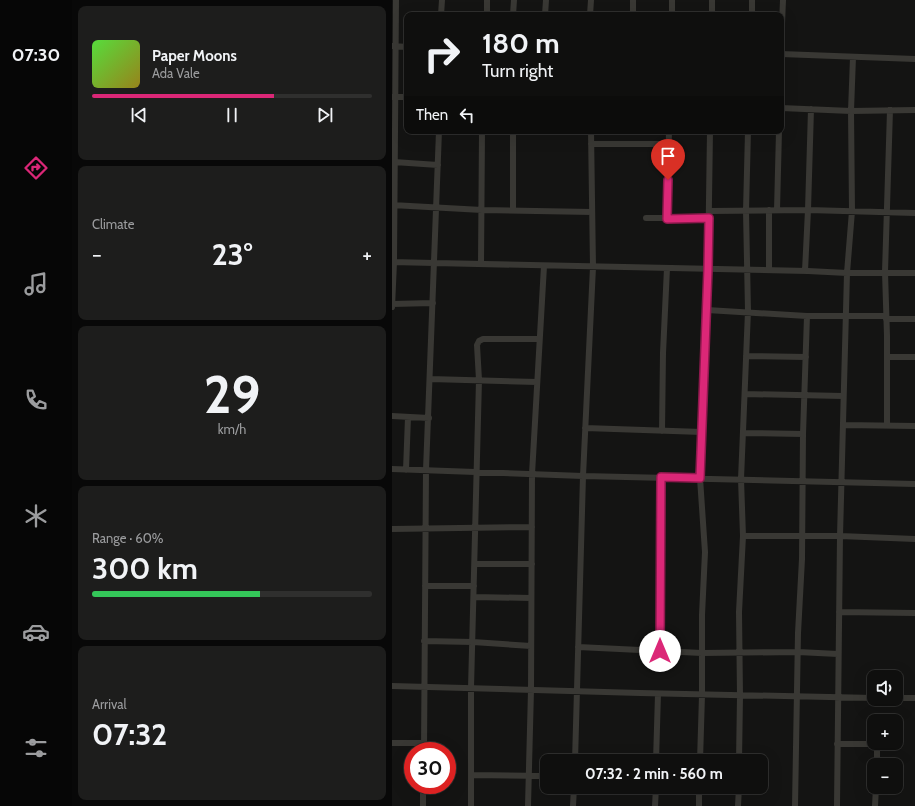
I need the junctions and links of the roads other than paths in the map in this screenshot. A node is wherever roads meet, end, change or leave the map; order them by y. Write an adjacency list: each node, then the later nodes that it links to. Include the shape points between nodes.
1 (396, 0): 22 (street)
2 (442, 0): 12 (street)
3 (486, 0): 13 (street)
4 (514, 0): 14 (street)
5 (546, 0): 15 (street)
6 (591, 0): 16 (street)
7 (633, 0): 17 (street)
8 (672, 0): 18 (street)
9 (712, 0): 19 (street)
10 (752, 0): 20 (street)
11 (783, 0): 21 (street)
12 (441, 12)
13 (486, 12)
14 (513, 12)
15 (546, 12)
16 (590, 12)
17 (633, 12)
18 (672, 12)
19 (712, 12)
20 (752, 12)
21 (782, 12)
22 (394, 46): 23 (street); 27 (street)
23 (404, 47)
24 (784, 54): 25 (street)
25 (853, 57): 26 (street); 33 (street)
26 (915, 58)
27 (393, 97): 28 (street); 44 (street)
28 (404, 97)
29 (784, 108): 30 (street)
30 (811, 109): 33 (street); 52 (street)
31 (890, 110): 32 (street); 33 (street); 57 (street)
32 (915, 110)
33 (851, 111): 55 (street)
34 (439, 134): 45 (street)
35 (482, 134): 48 (street)
36 (513, 134): 49 (street)
37 (591, 134): 42 (street)
38 (669, 134): 43 (street)
39 (710, 134): 53 (street)
40 (748, 134): 54 (street)
41 (779, 134): 51 (street)
42 (591, 144): 43 (street); 56 (street)
43 (668, 144): 61 (street)
44 (394, 162): 45 (street); 46 (street)
45 (438, 165): 47 (street)
46 (393, 205): 47 (street); 62 (street)
47 (436, 207): 48 (street); 63 (street)
48 (482, 210): 49 (street); 64 (street)
49 (513, 210): 56 (street)
50 (769, 210): 51 (street); 54 (street); 70 (street)
51 (777, 210): 52 (street)
52 (808, 210): 55 (street); 71 (street)
53 (709, 211): 54 (street); 60 (street)
54 (746, 211): 69 (street)
55 (852, 211): 57 (street); 73 (street)
56 (592, 212): 66 (street)
57 (886, 213): 58 (street); 72 (street)
58 (915, 213)
59 (646, 218): 61 (street)
60 (709, 218): 61 (street); 68 (street)
61 (667, 219)
62 (393, 262): 63 (street); 76 (street)
63 (434, 264): 64 (street); 75 (street)
64 (481, 264): 65 (street)
65 (544, 266): 66 (street); 84 (street)
66 (593, 267): 67 (street); 101 (street)
67 (667, 268): 68 (street); 102 (street)
68 (708, 269): 69 (street); 78 (street)
69 (747, 270): 70 (street); 79 (street)
70 (768, 270): 71 (street)
71 (805, 271): 73 (street)
72 (885, 272): 73 (street); 74 (street); 82 (street)
73 (847, 273): 81 (street)
74 (915, 273)
75 (433, 303): 76 (street); 89 (street)
76 (392, 304): 77 (street)
77 (392, 307)
78 (707, 310): 79 (street); 103 (street)
79 (748, 311): 80 (street); 85 (street)
80 (807, 316): 81 (street); 86 (street)
81 (846, 316): 82 (street); 94 (street)
82 (886, 317): 83 (street); 87 (street)
83 (915, 319)
84 (539, 339): 90 (street, via 479,341); 91 (street)
85 (746, 356): 86 (street); 92 (street)
86 (806, 357): 93 (street)
87 (887, 357): 88 (street); 99 (street)
88 (915, 357)
89 (430, 379): 90 (street); 97 (street)
90 (479, 380): 91 (street); 109 (street)
91 (537, 382): 110 (street)
92 (745, 394): 93 (street); 104 (street)
93 (805, 395): 94 (street); 105 (street)
94 (844, 396): 98 (street)
95 (392, 416): 96 (street)
96 (408, 417): 97 (street); 107 (street)
97 (428, 418): 108 (street)
98 (843, 425): 99 (street); 116 (street)
99 (887, 425): 100 (street)
100 (915, 426)
101 (585, 428): 102 (street); 111 (street)
102 (662, 431): 103 (street)
103 (702, 432): 113 (street)
104 (743, 434): 105 (street); 114 (street)
105 (803, 434): 115 (street)
106 (392, 469): 107 (street)
107 (406, 470): 108 (street)
108 (426, 470): 109 (street); 120 (street)
109 (478, 472): 110 (street); 121 (street)
110 (532, 474): 111 (street); 118 (street)
111 (583, 476): 112 (street); 137 (street)
112 (661, 477): 113 (street); 138 (street)
113 (700, 478): 114 (street); 141 (street, via 705,552)
114 (741, 479): 115 (street); 122 (street)
115 (803, 480): 116 (street); 123 (street)
116 (842, 481): 117 (street); 124 (street)
117 (915, 484)
118 (532, 527): 121 (street); 127 (street)
119 (392, 529): 120 (street)
120 (426, 529): 121 (street); 128 (street)
121 (476, 529): 126 (street)
122 (744, 536): 123 (street); 139 (street)
123 (802, 536): 124 (street); 140 (street)
124 (840, 536): 125 (street); 132 (street)
125 (915, 539)
126 (475, 564): 127 (street); 129 (street)
127 (532, 564): 131 (street)
128 (425, 586): 129 (street); 134 (street)
129 (474, 586): 130 (street)
130 (474, 597): 131 (street); 135 (street)
131 (532, 598): 136 (street)
132 (839, 612): 133 (street); 142 (street)
133 (915, 613)
134 (424, 641): 135 (street); 144 (street)
135 (473, 642): 136 (street); 145 (street)
136 (531, 646): 146 (street)
137 (578, 647): 138 (street); 147 (street)
138 (660, 651): 141 (street)
139 (739, 651): 140 (street); 141 (street); 150 (street)
140 (798, 652): 142 (street); 151 (street)
141 (702, 653): 149 (street)
142 (838, 654): 152 (street)
143 (392, 686): 144 (street)
144 (424, 687): 145 (street); 156 (street)
145 (471, 688): 146 (street); 165 (street)
146 (531, 690): 147 (street); 166 (street)
147 (577, 692): 148 (street); 160 (street)
148 (658, 694): 149 (street); 161 (street)
149 (702, 695): 150 (street); 162 (street)
150 (740, 696): 151 (street); 163 (street)
151 (797, 697): 152 (street); 181 (street)
152 (838, 698): 153 (street); 159 (street)
153 (867, 698)
154 (903, 698): 155 (street)
155 (915, 698)
156 (424, 742)
157 (392, 744): 158 (street)
158 (404, 744)
159 (837, 744): 164 (street, via 872,744 877,749); 182 (street)
160 (575, 754)
161 (656, 754)
162 (700, 754)
163 (739, 754)
164 (877, 758)
165 (472, 775): 166 (street); 175 (street)
166 (529, 776): 167 (street); 176 (street)
167 (540, 776)
168 (423, 794): 174 (street)
169 (574, 794): 177 (street)
170 (656, 794): 178 (street)
171 (700, 794): 179 (street)
172 (739, 794): 180 (street)
173 (876, 794): 183 (street)
174 (423, 806)
175 (471, 806)
176 (528, 806)
177 (573, 806)
178 (655, 806)
179 (699, 806)
180 (738, 806)
181 (795, 806)
182 (837, 806)
183 (875, 806)

